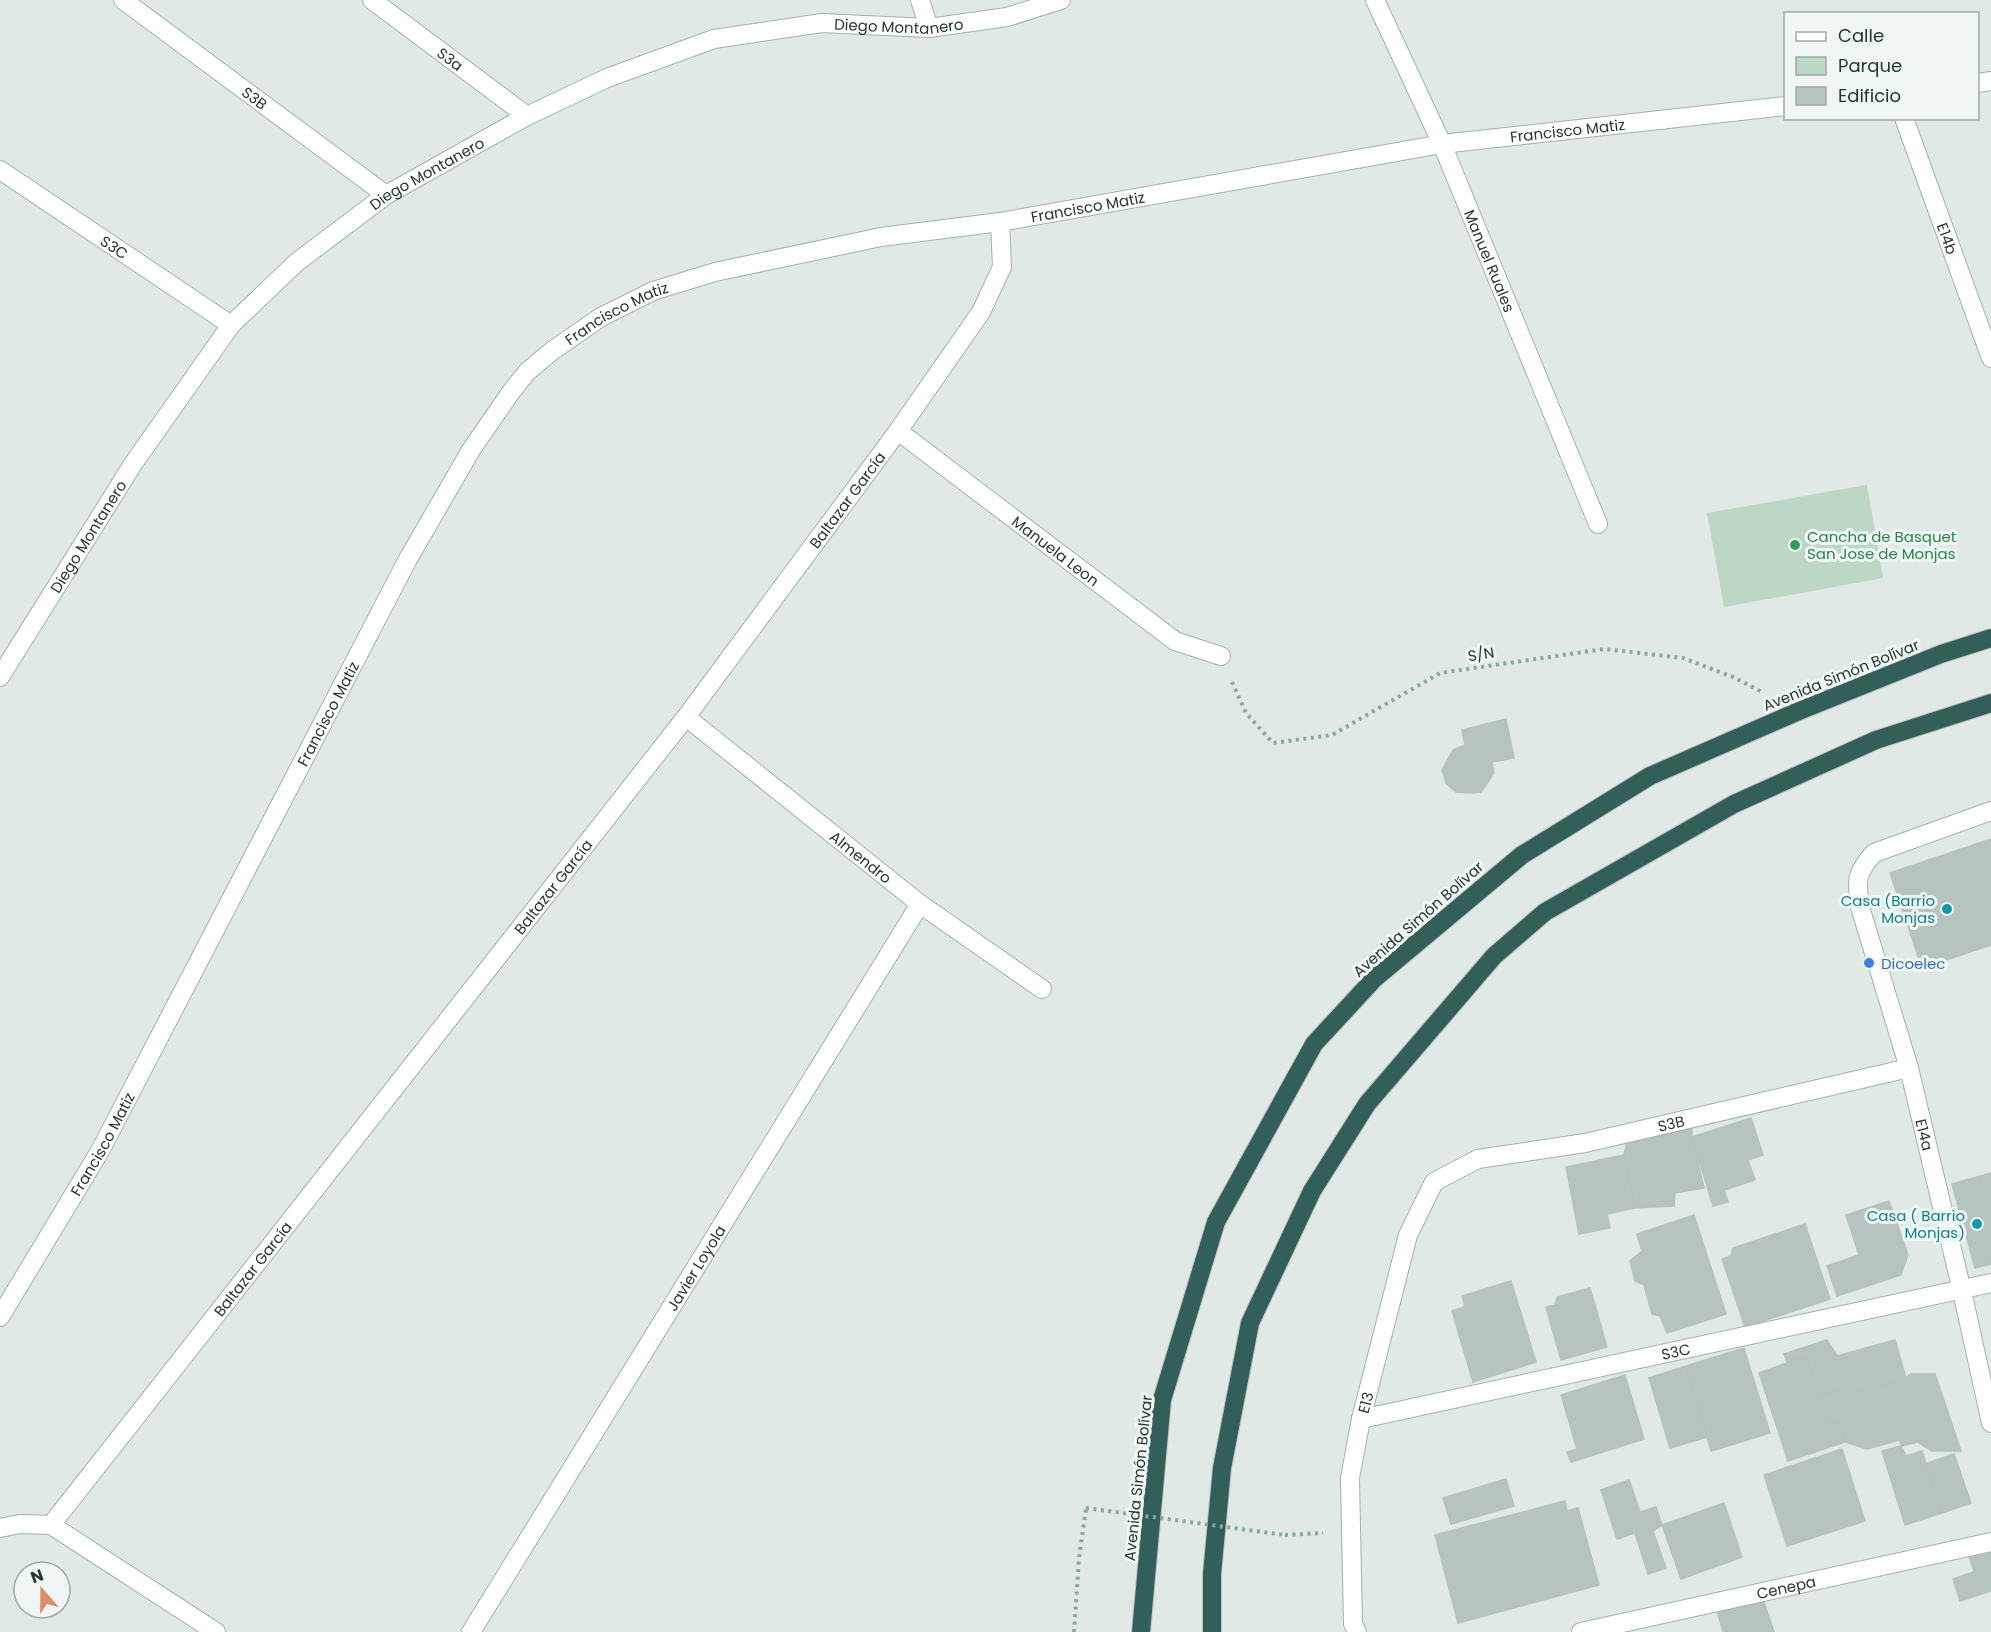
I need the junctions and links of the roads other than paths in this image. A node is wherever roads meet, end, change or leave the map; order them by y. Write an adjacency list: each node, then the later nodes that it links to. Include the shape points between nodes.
1 (123, 0): 12 (street, S3B)
2 (372, 0): 8 (street, S3a)
3 (920, 0): 6 (street)
4 (1061, 0): 6 (street, Diego Montanero, via 1007,17)
5 (1375, 0): 10 (street, Manuel Ruales)
6 (929, 28): 8 (street, Diego Montanero, via 822,23 714,39 607,78)
7 (1784, 106): 10 (street, Francisco Matiz)
8 (527, 116): 12 (street, Diego Montanero)
9 (1905, 120): 15 (street, E14b)
10 (1443, 144): 13 (street, Francisco Matiz); 17 (street, Manuel Ruales)
11 (0, 170): 14 (street, S3C)
12 (386, 195): 14 (street, Diego Montanero, via 297,262)
13 (1000, 222): 16 (street, Baltazar García, via 1002,267 985,303); 30 (street, Francisco Matiz, via 881,237 715,272 653,291 601,317 527,372 471,450 408,559 100,1150)
14 (231, 325): 20 (street, Diego Montanero, via 133,464)
15 (1991, 358)
16 (898, 431): 19 (street, Manuela Leon, via 1175,641); 22 (street, Baltazar García)
17 (1598, 524)
18 (1991, 638): 38 (highway, Avenida Simón Bolívar, via 1799,711 1650,776 1522,855 1375,978 1314,1044 1216,1222 1162,1400)
19 (1221, 656)
20 (0, 677)
21 (1991, 704): 39 (highway, via 1876,740 1734,804 1545,912 1494,956 1367,1104 1312,1191 1250,1323 1222,1468 1212,1574)
22 (686, 717): 24 (street, Almendro); 33 (street, Baltazar García)
23 (1991, 811): 26 (street, E14a, via 1874,853 1862,867 1856,883)
24 (920, 904): 25 (street, Almendro); 37 (street, Javier Loyola)
25 (1042, 989)
26 (1909, 1068): 27 (street, S3B, via 1585,1143 1478,1159); 29 (street, E14a)
27 (1434, 1182): 31 (street, E13, via 1408,1235)
28 (1991, 1283): 29 (street, S3C)
29 (1962, 1291): 31 (street, S3C); 32 (street, E14a)
30 (0, 1317)
31 (1361, 1419): 40 (street, E13, via 1350,1478 1353,1624)
32 (1991, 1423)
33 (51, 1525): 34 (street); 36 (street)
34 (0, 1528)
35 (1991, 1542): 41 (street, Cenepa)
36 (208, 1630)
37 (471, 1632)
38 (1141, 1632)
39 (1212, 1632)
40 (1357, 1632)
41 (1581, 1632)

